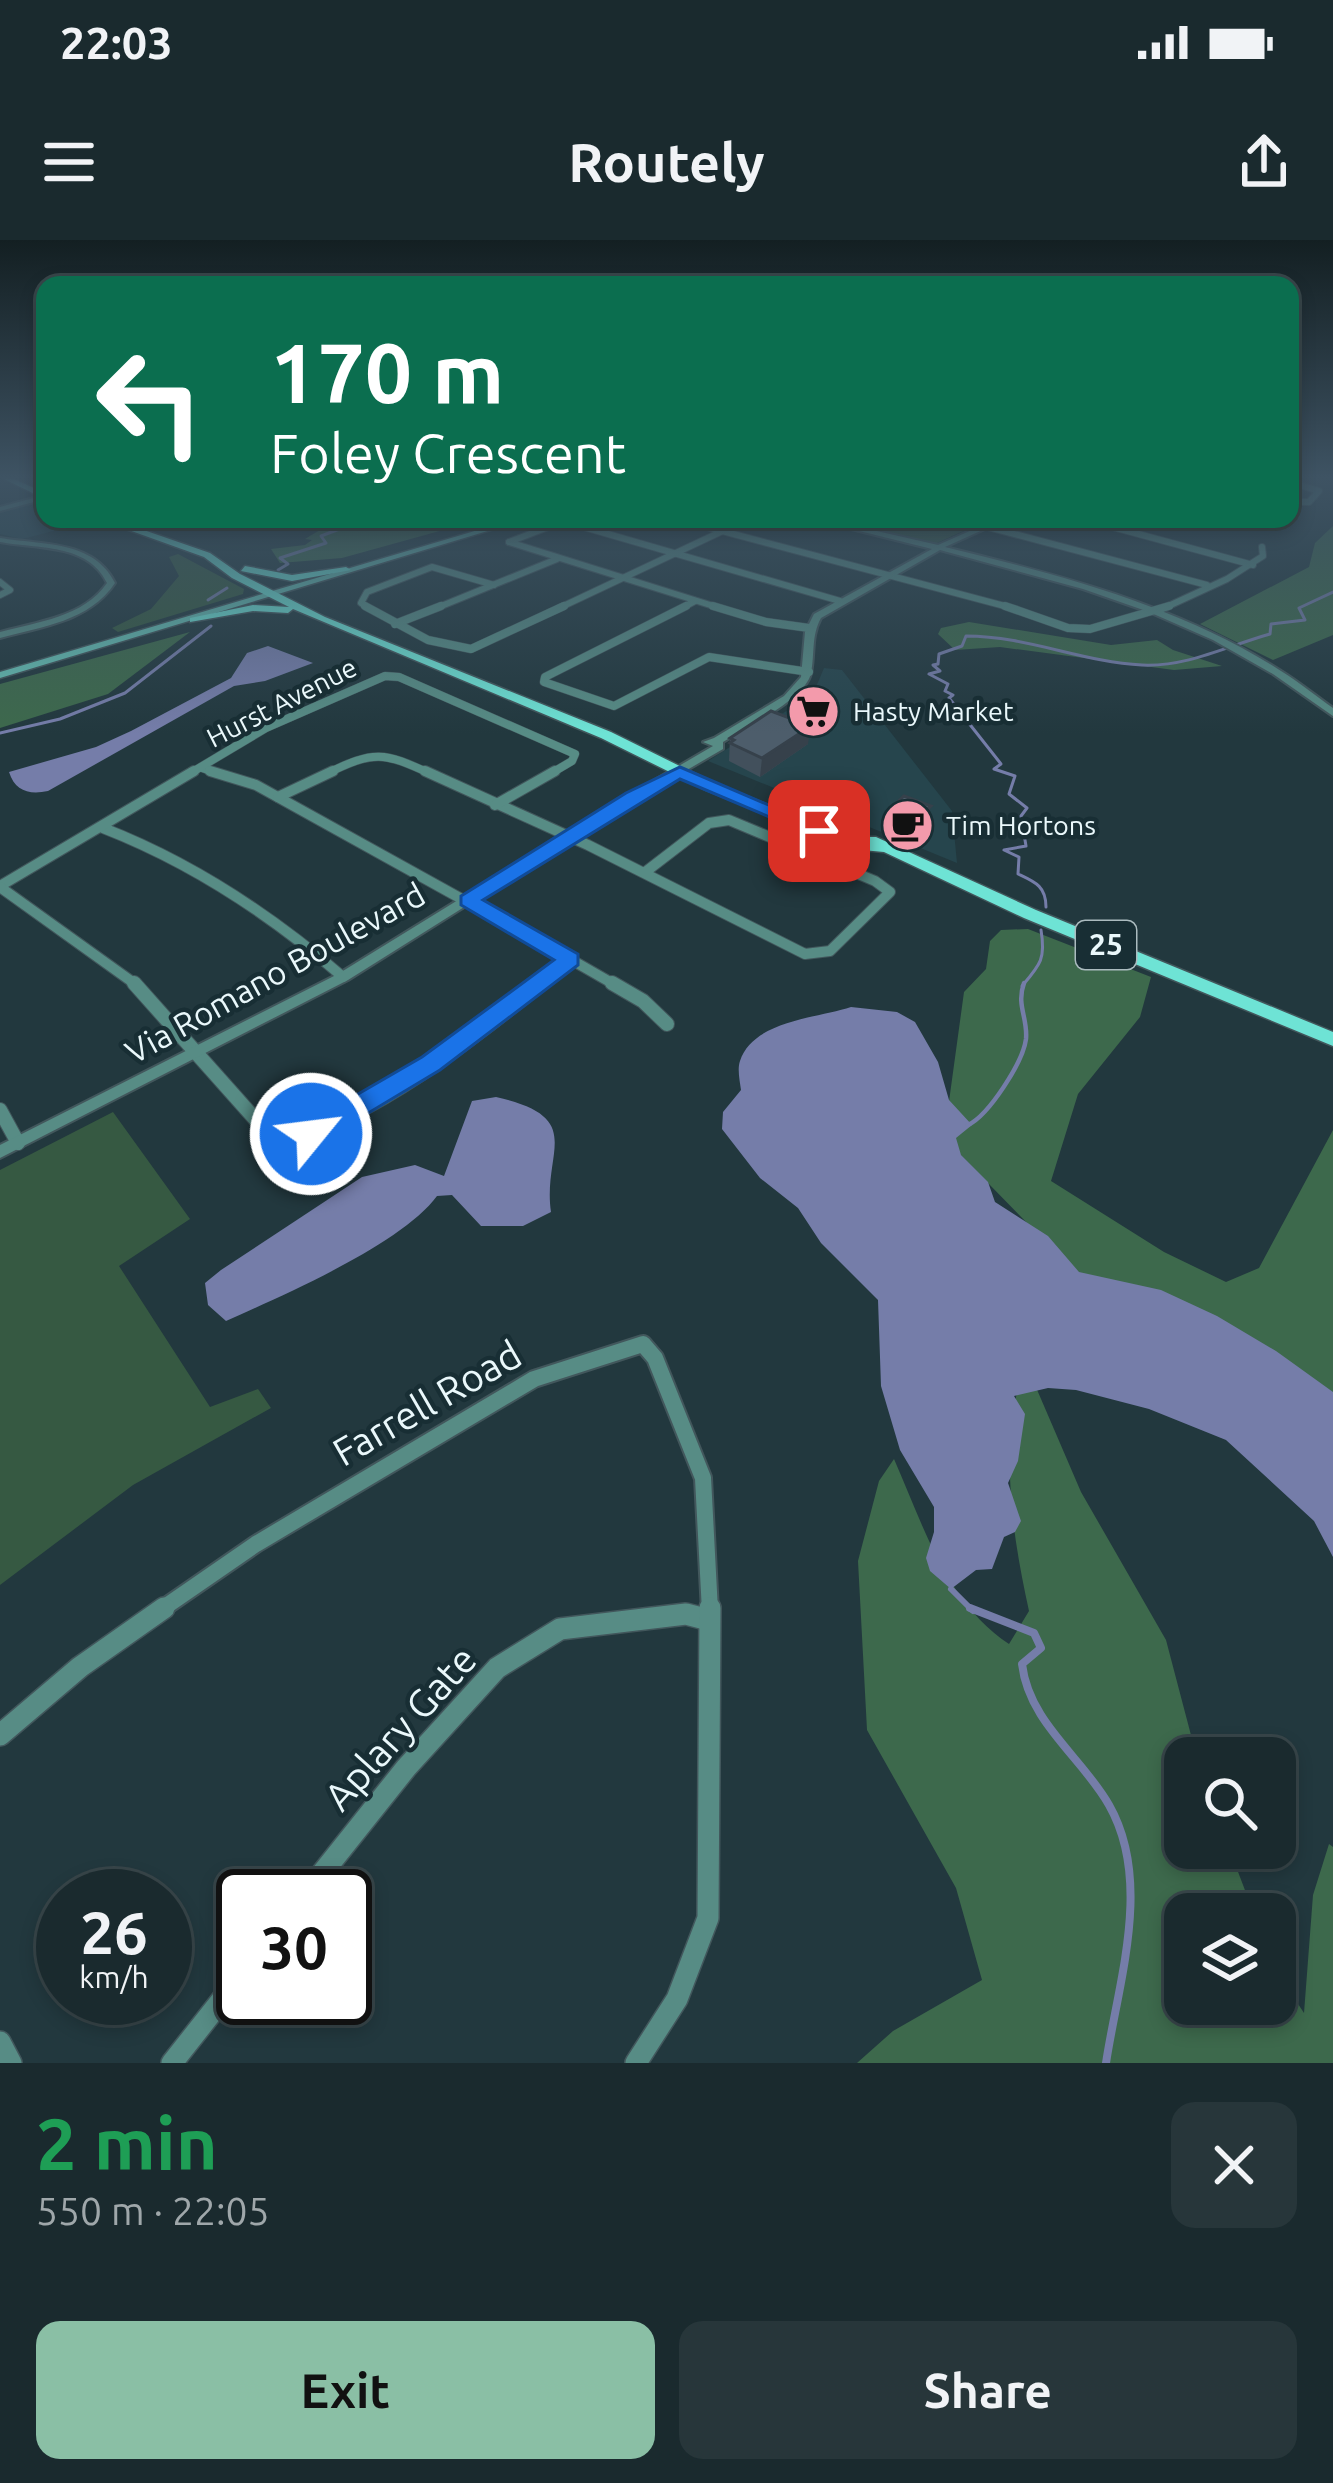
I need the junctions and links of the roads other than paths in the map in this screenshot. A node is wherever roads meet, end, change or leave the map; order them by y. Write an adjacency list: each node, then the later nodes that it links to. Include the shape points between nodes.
1 (99, 564): 31 (street, via 111,583 107,592)
2 (223, 564): 21 (main road, 25)
3 (228, 564): 15 (main road, via 268,577)
4 (373, 564): 15 (main road)
5 (545, 564): 19 (street)
6 (574, 564): 17 (street)
7 (650, 564): 17 (street)
8 (712, 564): 24 (street)
9 (849, 564): 16 (street)
10 (914, 564): 16 (street)
11 (1001, 564): 25 (street)
12 (1129, 564): 20 (street)
13 (1250, 564): 14 (street)
14 (1253, 565): 20 (street)
15 (348, 572): 21 (main road); 26 (main road, via 323,587)
16 (895, 576): 24 (street); 25 (street, via 1070,629)
17 (620, 578): 23 (street); 28 (street, via 471,650)
18 (0, 582): 22 (street, via 10,590)
19 (494, 585): 28 (street); 28 (street, via 433,567 367,592 361,603)
20 (1208, 585): 25 (street)
21 (276, 593): 26 (main road, 25); 27 (main road); 29 (main road)
22 (0, 596)
23 (695, 601): 30 (street); 32 (street, via 544,682 614,706 709,657)
24 (840, 601): 30 (street)
25 (1153, 612): 34 (street, via 1292,679)
26 (324, 616): 27 (main road, via 260,608); 35 (main road, 25)
27 (194, 620): 29 (main road)
28 (395, 624)
29 (162, 626): 33 (main road)
30 (809, 628): 32 (street)
31 (0, 635)
32 (809, 672): 35 (street, Via Romano Boulevard, via 787,698)
33 (0, 675)
34 (1333, 713)
35 (679, 766): 40 (street, Via Romano Boulevard); 47 (main road, 25)
36 (202, 768): 37 (street); 38 (street, Hurst Avenue, via 274,724 397,676 575,754); 39 (street, Hurst Avenue)
37 (278, 797): 38 (street, via 381,753); 43 (street)
38 (495, 805): 40 (street)
39 (104, 828): 42 (street, Hurst Avenue); 45 (street, via 173,855 282,925)
40 (569, 837): 41 (street); 43 (street, Via Romano Boulevard)
41 (644, 873): 41 (street, via 818,955 890,892 729,820 708,824)
42 (0, 887): 48 (street, via 139,987)
43 (468, 900): 44 (street); 45 (street, Via Romano Boulevard)
44 (570, 959): 46 (street, via 643,1000); 48 (street, via 431,1064 298,1141 272,1138)
45 (343, 977): 48 (street, Via Romano Boulevard)
46 (667, 1024)
47 (1333, 1040)
48 (198, 1052): 50 (street, Via Romano Boulevard)
49 (0, 1110): 50 (street)
50 (18, 1143): 51 (street, Via Romano Boulevard)
51 (0, 1152)
52 (709, 1620): 53 (street, Farrell Road, via 703,1478 643,1344 534,1379 256,1544 80,1666); 54 (street, Aplary Gate, via 686,1614 560,1629 497,1668); 59 (street, Farrell Road, via 708,1918 677,1999)
53 (0, 1735)
54 (326, 1869)
55 (216, 2007): 58 (street)
56 (0, 2042): 57 (street)
57 (11, 2063)
58 (172, 2063)
59 (636, 2063)

